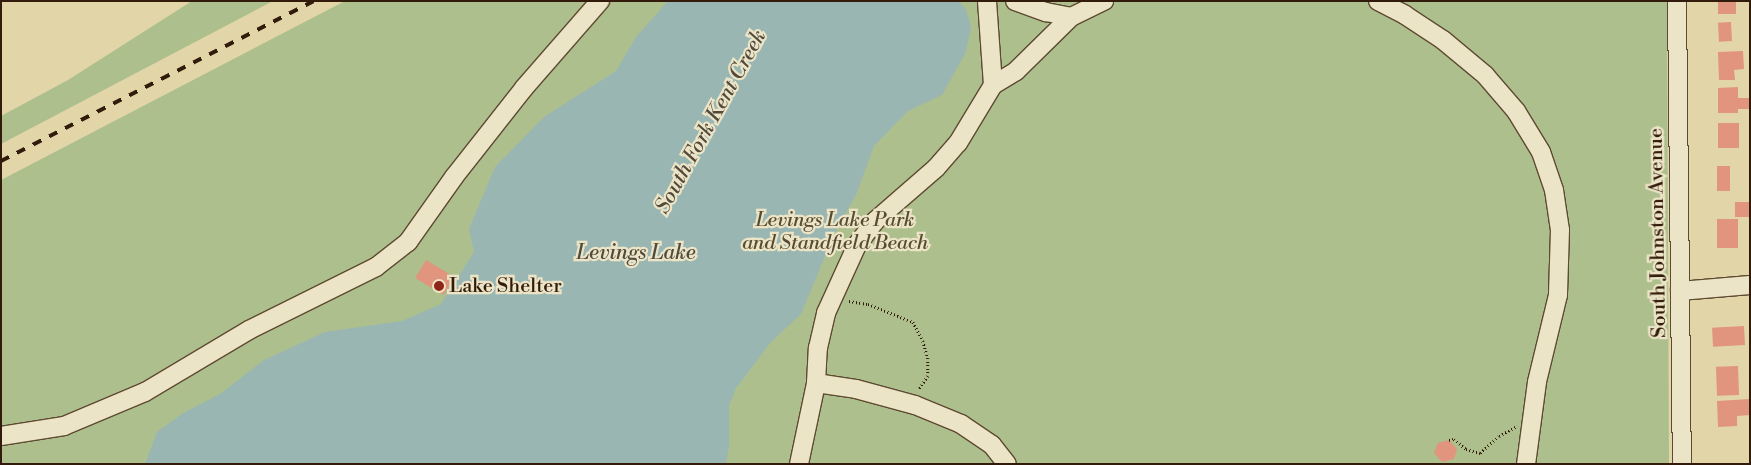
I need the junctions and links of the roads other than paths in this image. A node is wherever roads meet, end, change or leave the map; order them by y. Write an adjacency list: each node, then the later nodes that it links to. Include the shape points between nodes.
1 (600, 1): 12 (street, via 524,88 454,176 408,242 376,267 249,330 145,392 64,426)
2 (986, 1): 8 (street)
3 (1015, 1): 7 (street)
4 (1104, 1): 7 (street)
5 (1378, 1): 15 (street, via 1443,40 1485,75 1516,111 1541,152 1554,190 1560,230 1558,286 1537,382 1522,429)
6 (1677, 1): 10 (street, South Johnston Avenue)
7 (1071, 17): 8 (street, via 1016,71)
8 (993, 85): 11 (street, via 958,144 936,168 875,221 857,245 826,312 818,348)
9 (1750, 285): 10 (street)
10 (1680, 291): 16 (street, South Johnston Avenue)
11 (816, 382): 13 (street); 14 (street, via 915,405 961,424 992,445)
12 (1, 436)
13 (799, 464)
14 (1006, 464)
15 (1526, 464)
16 (1682, 464)

